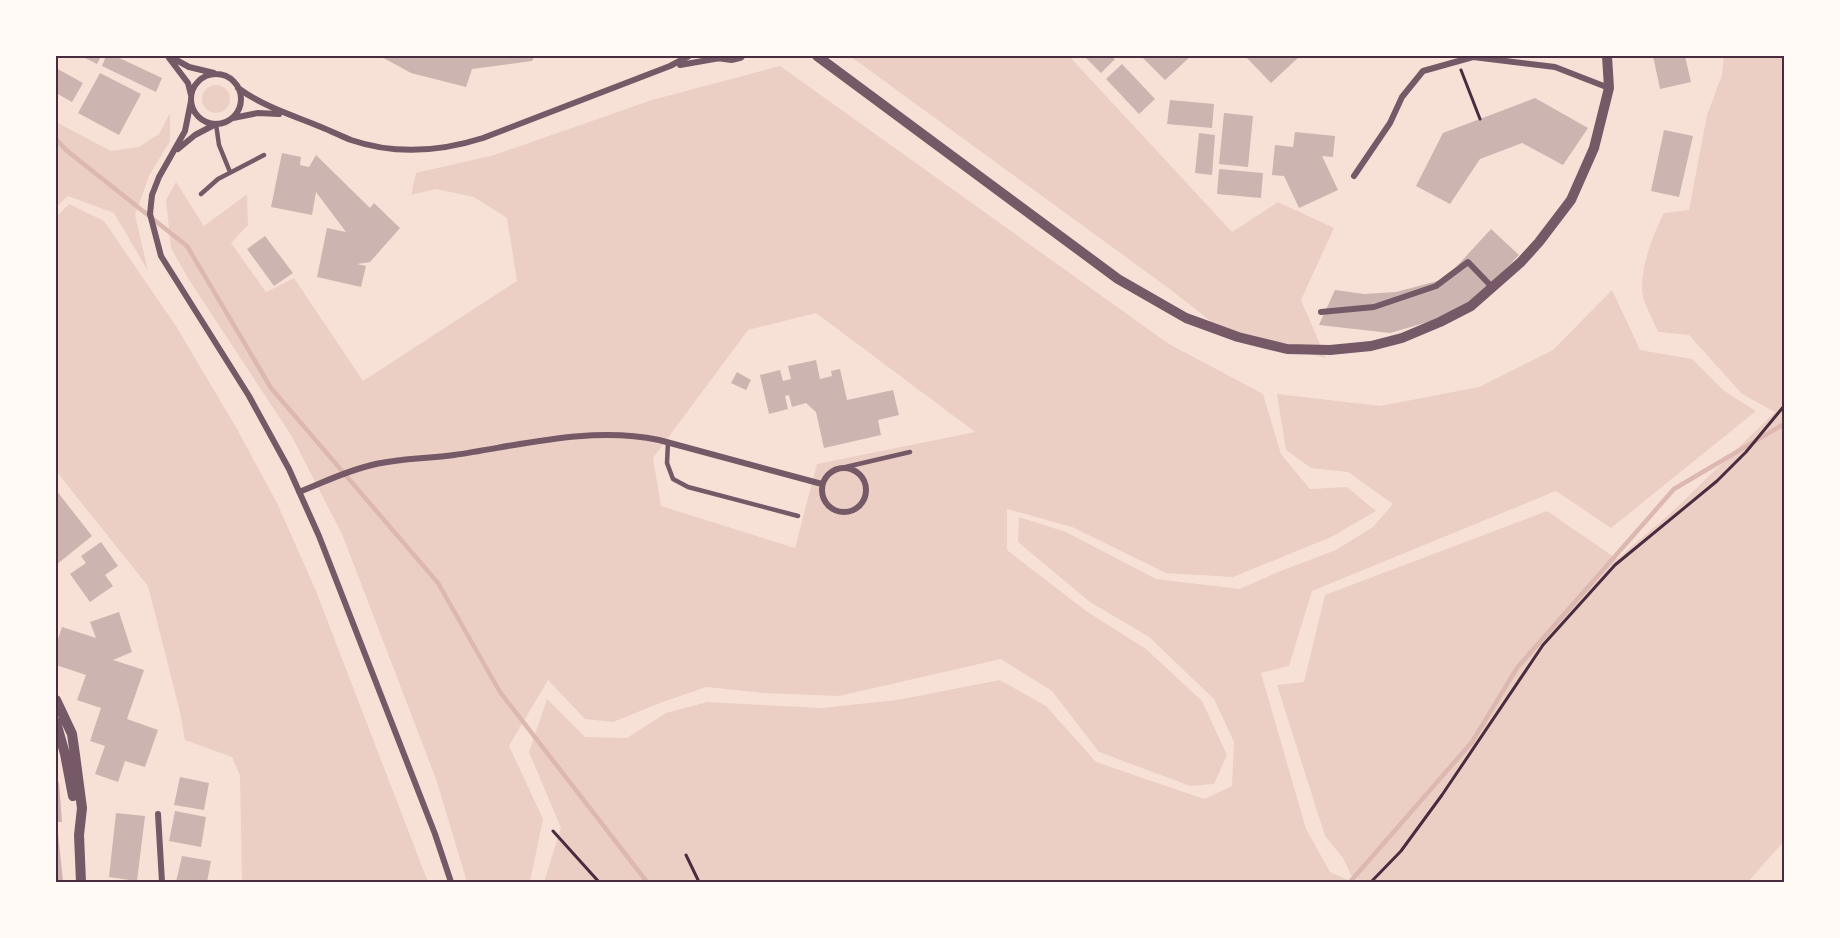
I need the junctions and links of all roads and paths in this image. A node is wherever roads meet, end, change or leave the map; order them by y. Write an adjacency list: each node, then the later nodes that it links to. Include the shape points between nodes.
1 (167, 56): 9 (street); 12 (street, via 188,83)
2 (689, 56): 8 (street)
3 (740, 56): 6 (street)
4 (817, 56): 22 (street, via 1118,279 1186,318 1238,337 1287,349 1371,346 1440,322 1472,306)
5 (1607, 56): 11 (street)
6 (720, 57): 8 (street)
7 (1460, 66): 15 (path)
8 (662, 70): 13 (street, via 483,138 434,150 372,146)
9 (217, 74): 10 (street, via 233,81); 12 (street, via 202,78)
10 (238, 88): 13 (street); 14 (street, via 241,102)
11 (1609, 88): 20 (street, via 1555,67 1473,57 1423,71 1402,97 1390,123); 22 (street, via 1594,148 1571,200 1539,242)
12 (191, 99): 16 (street, via 198,117); 17 (street, via 185,132)
13 (288, 116): 14 (street, via 258,113)
14 (232, 118): 16 (street)
15 (1480, 119)
16 (216, 124): 17 (street); 19 (lane)
17 (173, 153): 29 (street, via 152,195 150,214 161,256 249,396)
18 (264, 155): 19 (lane)
19 (230, 172): 21 (lane)
20 (1354, 176)
21 (201, 194)
22 (1493, 288): 23 (street, via 1468,262 1436,286 1374,307)
23 (1321, 312)
24 (1785, 406): 42 (path, via 1717,481 1615,565 1543,645 1442,795 1401,851)
25 (668, 442): 28 (street); 29 (street, via 635,435 585,435 384,462); 30 (lane, via 667,463 673,479 680,483)
26 (910, 452): 27 (lane)
27 (837, 469): 28 (street); 28 (street, via 845,467 859,473 866,487 863,502 848,512 832,509 823,499)
28 (822, 484)
29 (299, 492): 39 (street)
30 (798, 516)
31 (56, 700): 35 (street, via 72,734 81,808)
32 (56, 722): 35 (street)
33 (158, 814): 38 (street)
34 (553, 831): 40 (path)
35 (79, 835): 37 (street)
36 (686, 855): 41 (path)
37 (81, 882)
38 (162, 882)
39 (451, 882)
40 (599, 882)
41 (699, 882)
42 (1371, 882)

